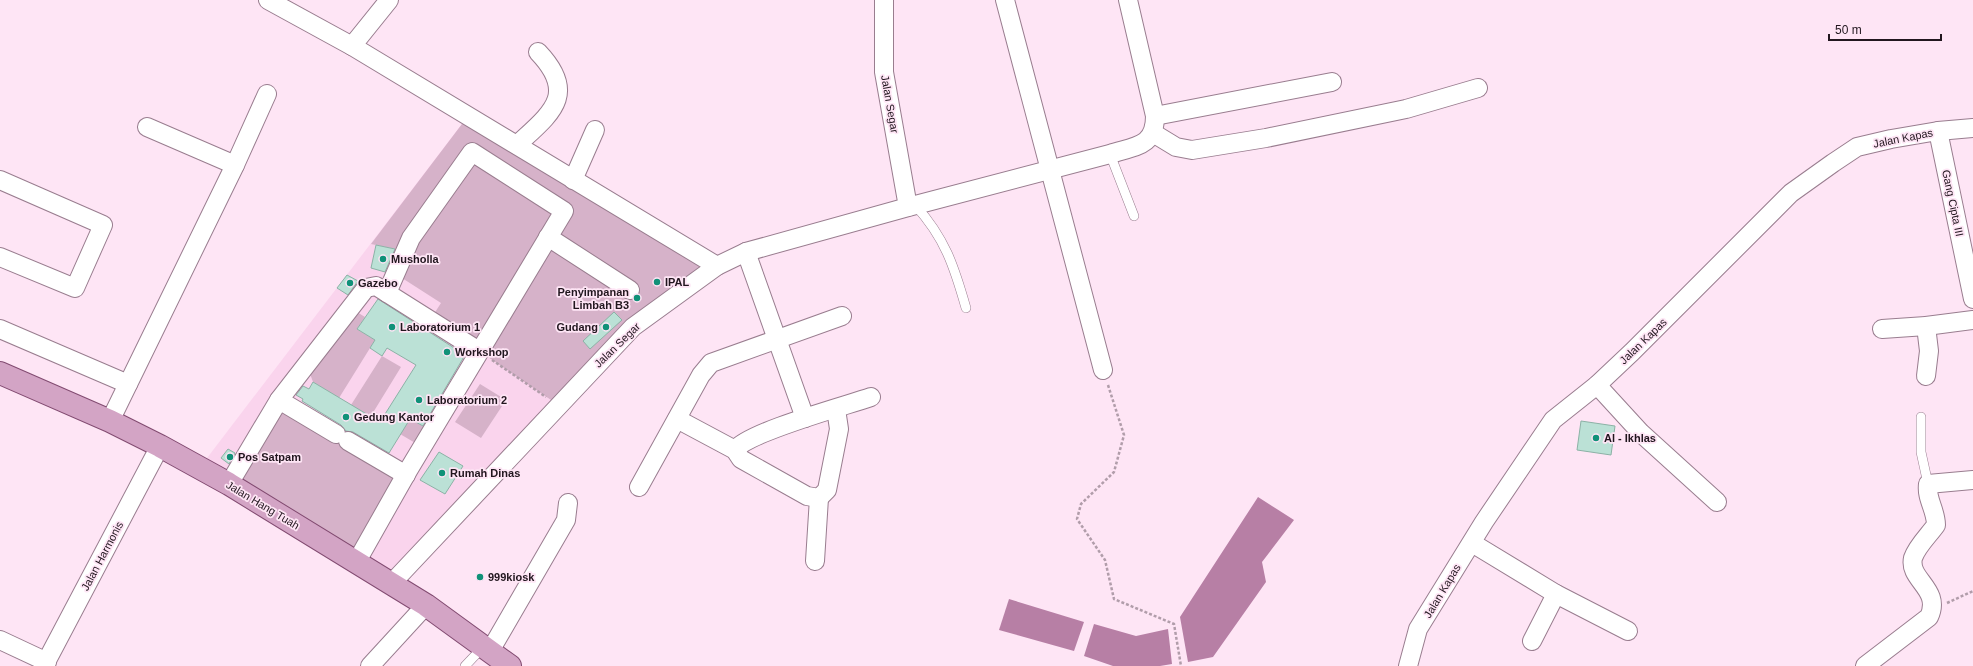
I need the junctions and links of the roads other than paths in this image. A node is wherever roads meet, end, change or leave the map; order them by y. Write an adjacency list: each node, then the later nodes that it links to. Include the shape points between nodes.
1 (268, 0): 6 (street)
2 (389, 0): 6 (street)
3 (884, 0): 22 (street, Jalan Segar, via 884,72)
4 (1005, 0): 19 (street)
5 (1128, 0): 11 (street)
6 (352, 46): 16 (street)
7 (538, 52): 16 (street, via 554,72 558,90 555,106)
8 (1332, 82): 11 (street)
9 (1478, 88): 11 (street, via 1406,109 1266,138 1192,150 1176,147)
10 (267, 94): 18 (street)
11 (1154, 124): 17 (street, via 1143,143)
12 (147, 127): 18 (street)
13 (1973, 128): 15 (street, Jalan Kapas)
14 (595, 130): 21 (street)
15 (1938, 131): 30 (street, Gang Cipta III); 43 (street, Jalan Kapas, via 1857,147 1792,193)
16 (517, 145): 21 (street)
17 (1110, 154): 19 (street); 23 (lane)
18 (235, 165): 42 (street)
19 (1050, 170): 22 (street); 39 (street)
20 (0, 180): 26 (street, via 103,224 75,288)
21 (573, 180): 27 (street)
22 (912, 206): 25 (street, Jalan Segar); 31 (lane, via 932,223 945,246 957,275)
23 (1134, 216)
24 (548, 236): 28 (street); 29 (street, via 564,211 472,152 411,238); 38 (street)
25 (746, 252): 27 (street, Jalan Segar); 37 (street)
26 (0, 257)
27 (717, 266): 64 (street, Jalan Segar, via 633,327)
28 (630, 290)
29 (387, 293): 38 (street); 45 (street, via 376,286 366,288)
30 (1973, 299)
31 (966, 308)
32 (842, 316): 37 (street)
33 (1973, 320): 34 (street)
34 (1926, 326): 36 (street); 41 (street, via 1929,352)
35 (0, 329): 42 (street)
36 (1882, 329)
37 (778, 339): 48 (street); 49 (street, via 711,363 701,375)
38 (479, 351): 53 (street)
39 (1103, 370)
40 (0, 373): 50 (main road, Jalan Hang Tuah)
41 (1926, 376)
42 (128, 384): 50 (street)
43 (1597, 385): 59 (street, via 1640,433); 61 (street, Jalan Kapas, via 1553,420)
44 (871, 397): 46 (street)
45 (280, 400): 53 (street); 55 (street)
46 (836, 409): 48 (street); 58 (street, via 839,429 827,490)
47 (1921, 417): 56 (lane, via 1921,452)
48 (805, 418): 52 (street, via 743,442)
49 (677, 419): 52 (street); 57 (street)
50 (110, 421): 51 (main road, Jalan Hang Tuah)
51 (160, 446): 55 (main road, Jalan Hang Tuah); 71 (street, Jalan Harmonis)
52 (735, 450): 58 (street, via 741,459 807,496)
53 (406, 475): 62 (street)
54 (1973, 480): 56 (street)
55 (229, 484): 62 (main road, Jalan Hang Tuah)
56 (1928, 484): 75 (street, via 1927,491 1936,524 1916,552 1913,564 1915,572 1928,590 1932,610 1928,617)
57 (639, 487)
58 (819, 498): 63 (street)
59 (1717, 502)
60 (568, 503): 70 (street, via 566,520)
61 (1472, 543): 65 (street); 74 (street, Jalan Kapas, via 1418,629)
62 (357, 561): 64 (main road, Jalan Hang Tuah)
63 (815, 561)
64 (392, 582): 66 (main road, Jalan Hang Tuah)
65 (1556, 594): 67 (street); 69 (street)
66 (426, 604): 70 (main road, Jalan Hang Tuah); 72 (street)
67 (1628, 631)
68 (0, 640): 71 (street)
69 (1532, 641)
70 (499, 658): 73 (lane)
71 (46, 664)
72 (370, 666)
73 (465, 666)
74 (1408, 666)
75 (1865, 666)

